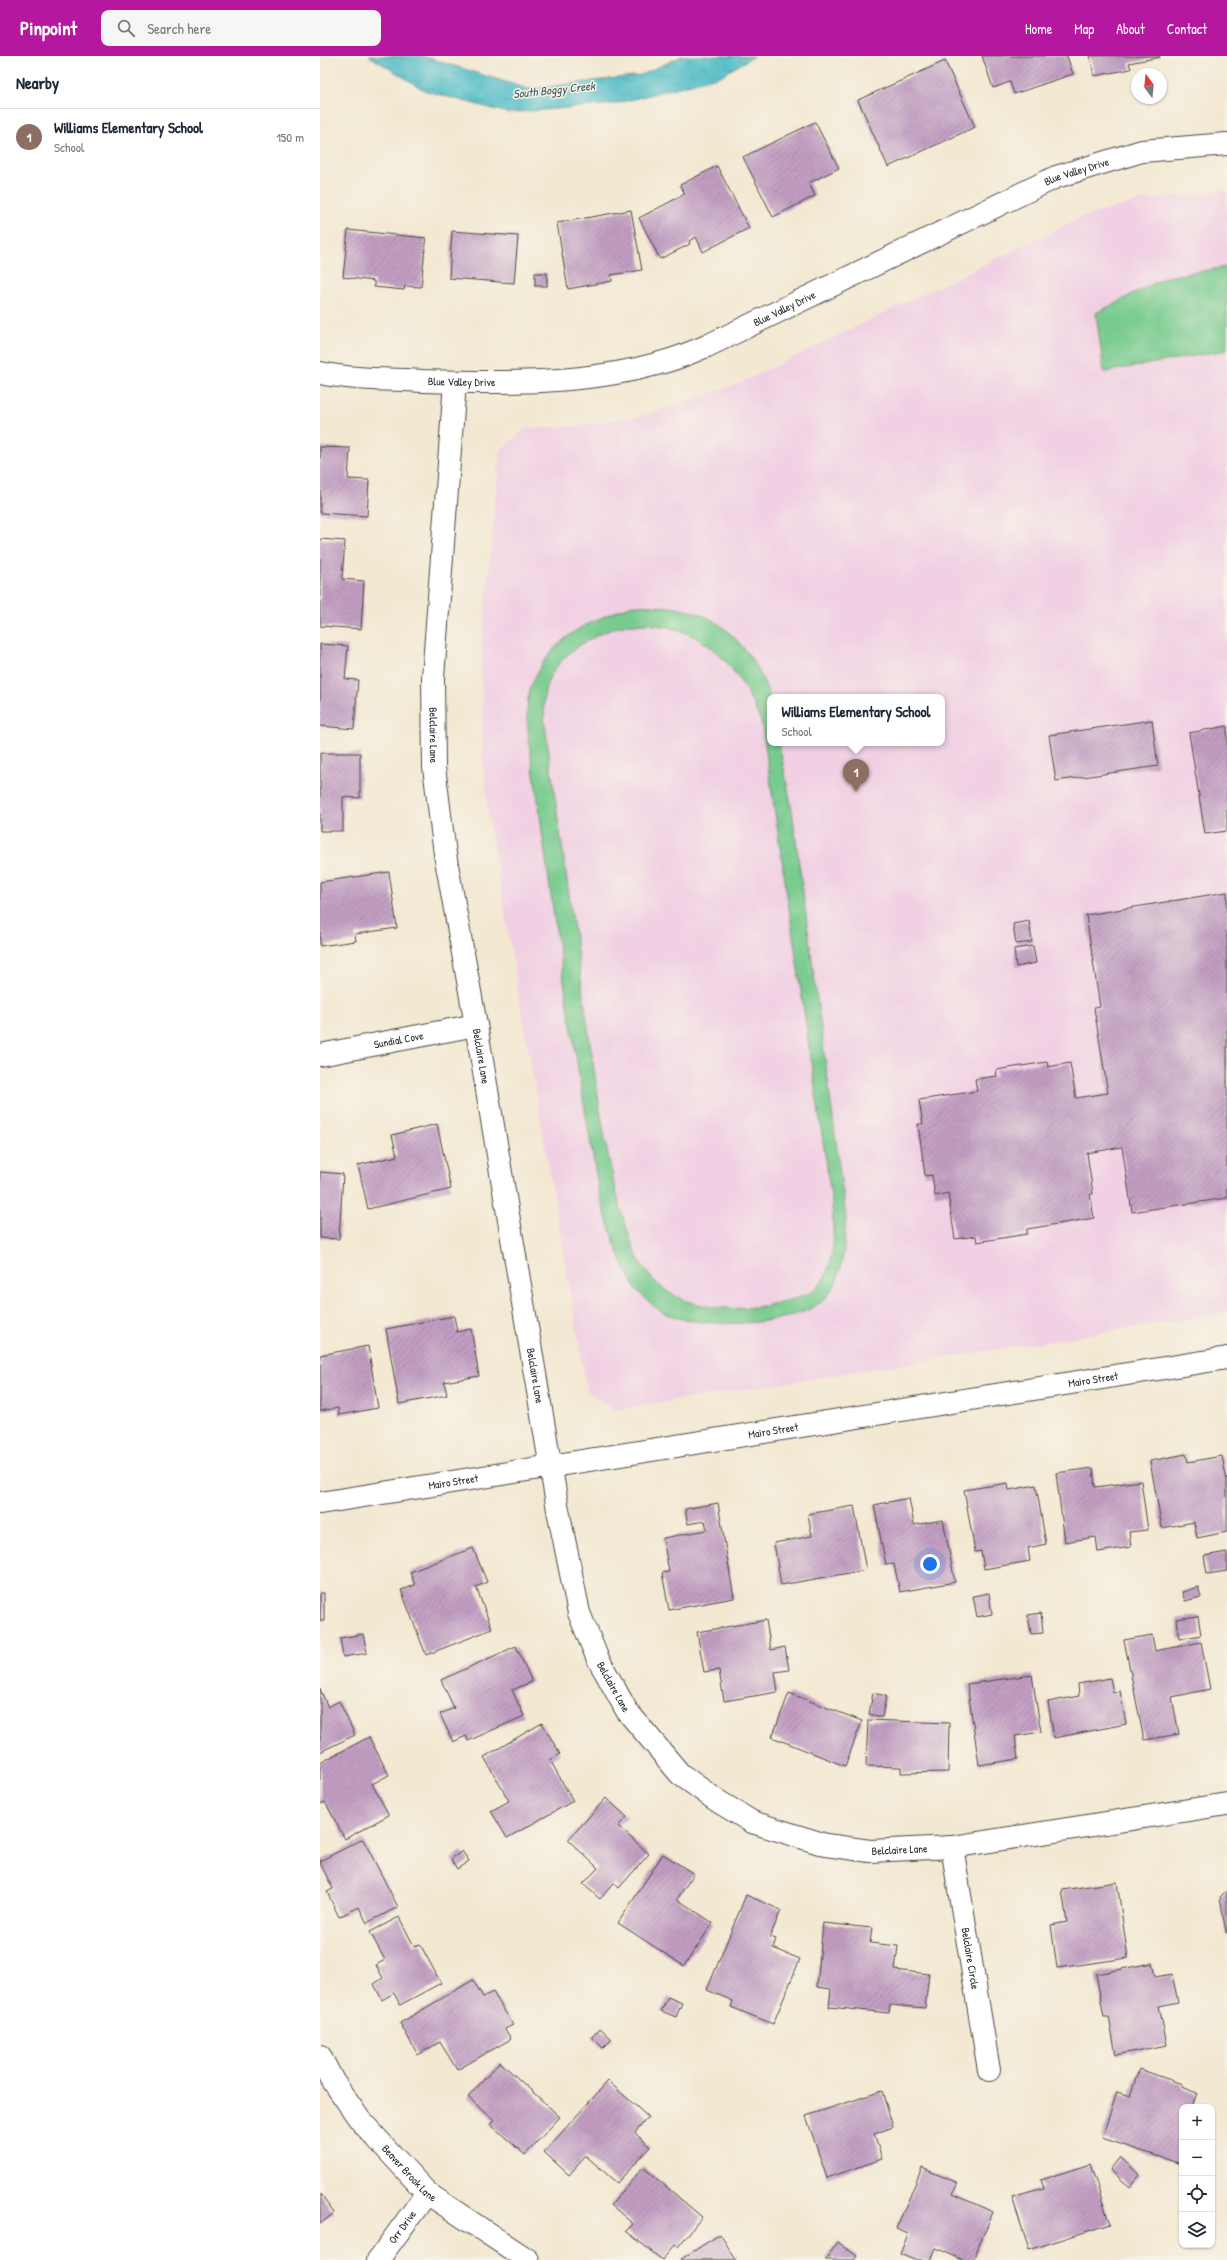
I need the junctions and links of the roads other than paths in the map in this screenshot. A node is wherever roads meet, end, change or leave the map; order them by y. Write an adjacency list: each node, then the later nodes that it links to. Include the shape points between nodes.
1 (1227, 144): 3 (street, Blue Valley Drive, via 1142,151 1056,177 707,346 668,361 589,377 537,382)
2 (320, 373): 3 (street, Blue Valley Drive, via 338,377)
3 (455, 382): 4 (street, Belclaire Lane, via 434,678 434,767 445,854)
4 (476, 1025): 5 (street, Sundial Cove); 7 (street, Belclaire Lane)
5 (320, 1055)
6 (1227, 1358): 7 (street, Mairo Street)
7 (550, 1468): 8 (street, Mairo Street); 10 (street, Belclaire Lane, via 579,1613 596,1657 627,1711 680,1774 752,1822 826,1845 870,1851)
8 (320, 1503)
9 (1227, 1804): 10 (street, Belclaire Lane)
10 (952, 1847): 12 (street, Belclaire Circle)
11 (320, 2056): 13 (street, Beaver Brook Lane, via 360,2120)
12 (989, 2070)
13 (427, 2193): 14 (street, Orr Drive); 15 (street, Beaver Brook Lane)
14 (378, 2260)
15 (528, 2260)

